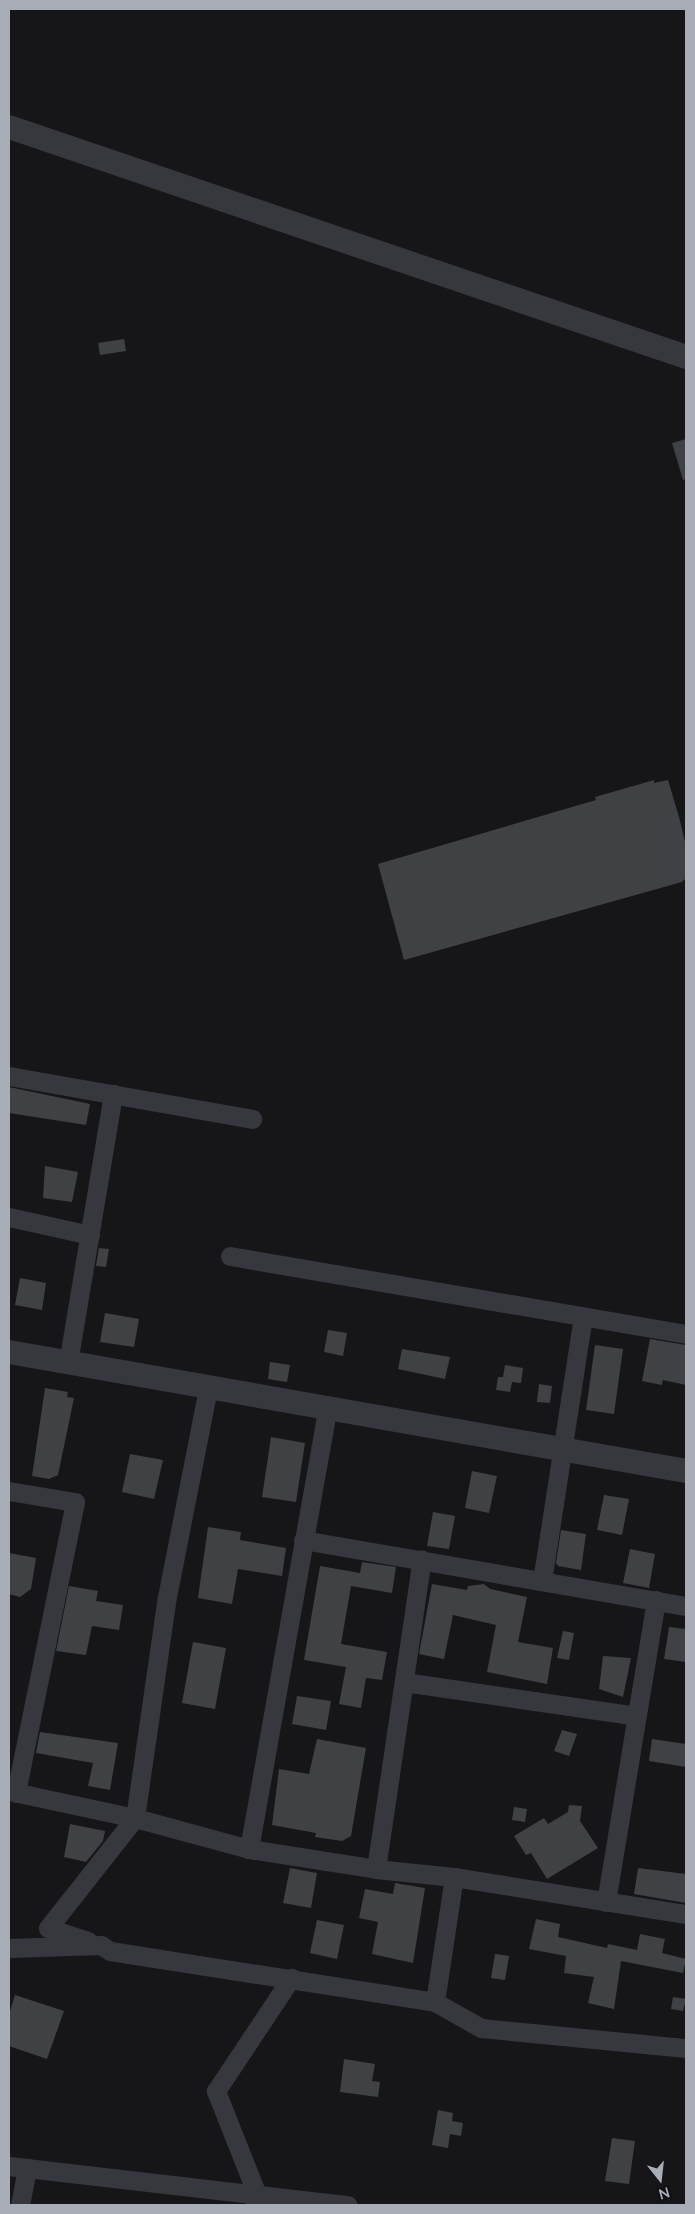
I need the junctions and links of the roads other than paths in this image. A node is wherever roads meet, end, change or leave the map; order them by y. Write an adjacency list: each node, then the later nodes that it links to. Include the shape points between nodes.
1 (9, 127): 2 (street)
2 (686, 357)
3 (9, 1076): 4 (street)
4 (113, 1094): 5 (street); 7 (street)
5 (252, 1119)
6 (9, 1217): 7 (street)
7 (90, 1235): 12 (street)
8 (230, 1256): 9 (street)
9 (584, 1316): 10 (street); 15 (street)
10 (686, 1334)
11 (9, 1352): 12 (street)
12 (68, 1363): 13 (street)
13 (208, 1388): 14 (street); 26 (street, via 167,1597)
14 (327, 1409): 15 (street); 18 (street)
15 (563, 1450): 16 (street); 20 (street)
16 (686, 1471)
17 (9, 1491): 25 (street, via 75,1502)
18 (303, 1540): 19 (street); 27 (street)
19 (422, 1560): 20 (street); 23 (street)
20 (542, 1581): 21 (street)
21 (656, 1600): 22 (street); 24 (street)
22 (686, 1606)
23 (404, 1682): 24 (street); 28 (street)
24 (637, 1716): 30 (street)
25 (12, 1792): 26 (street)
26 (135, 1818): 27 (street); 32 (street, via 48,1928)
27 (249, 1849): 28 (street)
28 (376, 1869): 29 (street)
29 (454, 1877): 30 (street); 35 (street)
30 (606, 1902): 31 (street)
31 (686, 1914)
32 (102, 1945): 33 (street); 34 (street, via 110,1951)
33 (9, 1948)
34 (291, 1978): 35 (street); 38 (street, via 216,2091)
35 (435, 2002): 36 (street, via 481,2028)
36 (686, 2048)
37 (18, 2167): 38 (street); 39 (street)
38 (255, 2199): 40 (street)
39 (20, 2205)
40 (348, 2205)

